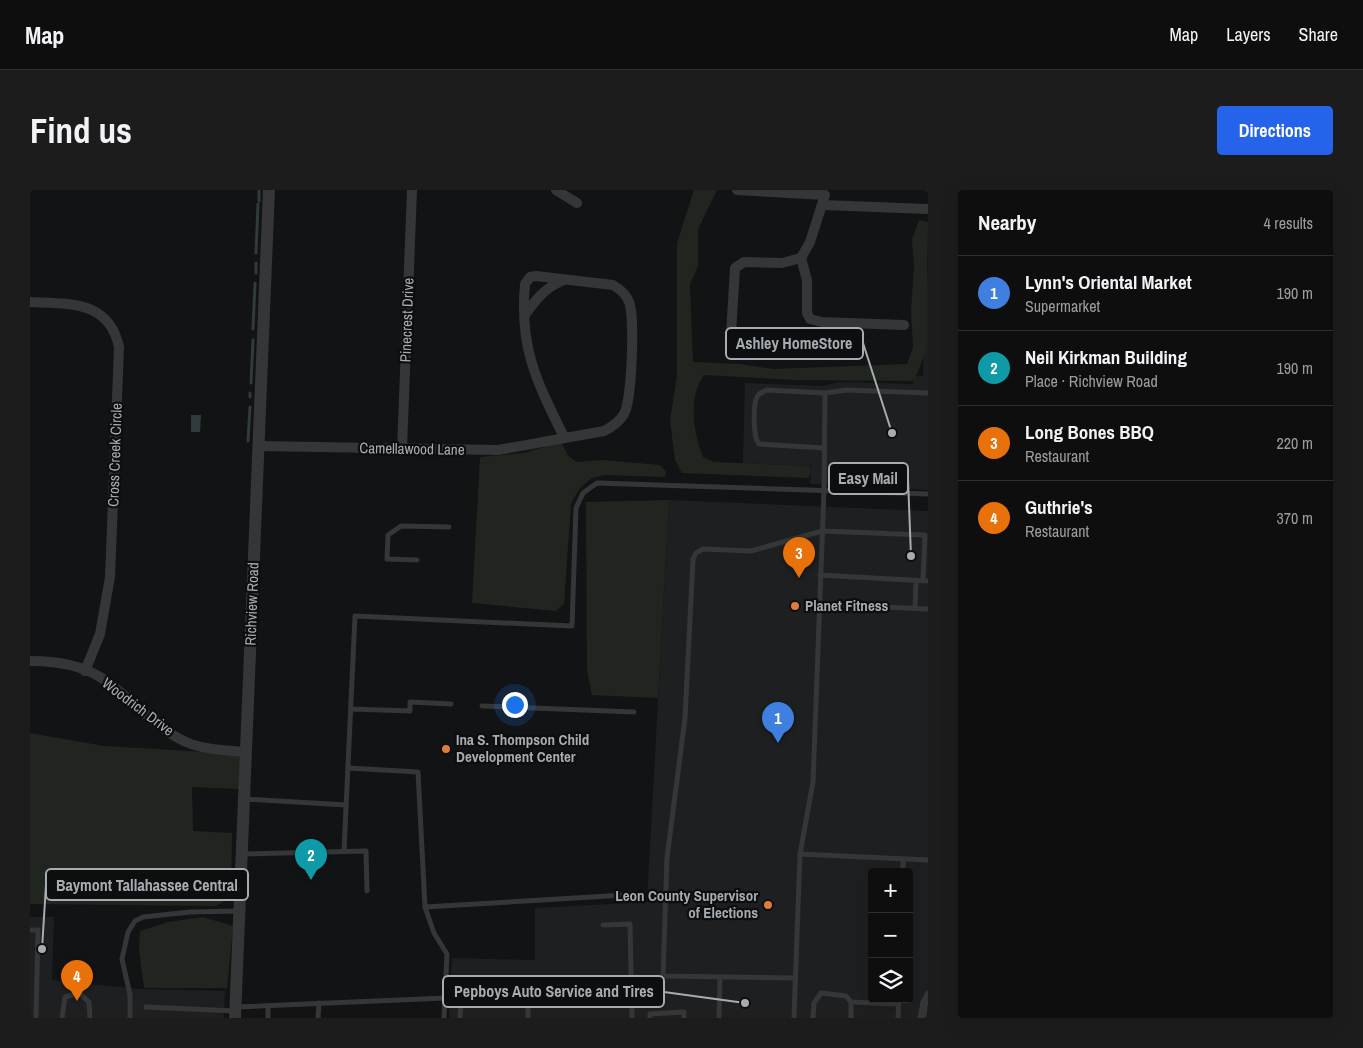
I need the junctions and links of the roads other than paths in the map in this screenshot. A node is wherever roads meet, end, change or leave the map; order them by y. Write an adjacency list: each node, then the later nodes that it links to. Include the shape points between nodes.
1 (269, 190): 17 (street, Richview Road)
2 (412, 190): 19 (street, Pinecrest Drive)
3 (556, 190): 6 (street)
4 (737, 190): 5 (street)
5 (824, 196): 7 (street); 8 (street, via 810,242)
6 (577, 204)
7 (928, 209)
8 (801, 258): 12 (street, via 807,280 806,313 810,319); 13 (street, via 782,263 744,262 734,268)
9 (565, 280): 11 (street, via 549,286); 11 (street, via 530,277 525,284); 16 (street, via 613,285 626,297 632,325 628,407 616,425 604,432)
10 (30, 302): 32 (street, Cross Creek Circle, via 70,304 94,310 116,334 119,347 110,576 100,634)
11 (525, 314): 16 (street, via 528,354 533,371)
12 (904, 325)
13 (730, 351)
14 (825, 393): 15 (lane, via 846,390); 18 (lane); 18 (lane, via 767,390 760,393 756,398 754,436 759,444 765,446)
15 (928, 393)
16 (564, 437): 19 (street, Camellawood Lane, via 498,450)
17 (258, 446): 19 (street, Camellawood Lane); 37 (street, Richview Road)
18 (824, 448): 20 (lane)
19 (402, 449)
20 (824, 491): 21 (lane); 23 (lane); 35 (lane, via 597,484 583,493 576,508 572,626 355,616)
21 (928, 494)
22 (449, 527): 24 (lane, via 401,526 388,535 387,558)
23 (822, 531): 25 (lane); 27 (lane, via 925,535); 53 (lane, via 751,551 703,549 693,559 685,718 667,858 663,976)
24 (417, 560)
25 (820, 575): 26 (lane); 28 (lane)
26 (916, 580): 27 (lane); 29 (lane)
27 (926, 581)
28 (819, 604): 29 (lane); 43 (lane, via 813,782)
29 (915, 608): 30 (lane)
30 (928, 609)
31 (30, 661): 32 (street, Woodrich Drive, via 69,664)
32 (86, 671): 37 (street, Woodrich Drive, via 100,677 184,741 203,749)
33 (451, 704): 35 (lane, via 410,702 410,711)
34 (482, 706): 36 (lane)
35 (351, 709): 38 (lane)
36 (634, 712)
37 (246, 752): 39 (street, Richview Road)
38 (348, 768): 40 (lane); 49 (lane, via 418,772)
39 (244, 799): 40 (lane); 42 (street, Richview Road)
40 (346, 804): 41 (lane)
41 (344, 851): 42 (lane); 47 (lane, via 366,850)
42 (241, 854): 50 (street, Richview Road)
43 (800, 854): 44 (lane); 54 (lane)
44 (903, 859): 45 (lane); 46 (lane)
45 (928, 860)
46 (903, 868)
47 (367, 891)
48 (625, 895): 49 (lane)
49 (425, 907): 56 (lane, via 434,933 447,954)
50 (239, 911): 65 (street, Richview Road); 69 (lane, via 190,912 143,917 135,921 128,932 122,959 130,995)
51 (603, 925): 76 (lane, via 630,924)
52 (30, 930): 66 (lane, via 38,930)
53 (720, 977): 54 (lane); 79 (lane)
54 (794, 978): 80 (lane)
55 (928, 993): 84 (lane, via 923,1002)
56 (445, 998): 60 (lane); 73 (lane)
57 (851, 1002): 58 (lane); 81 (lane, via 841,994 821,993 816,998); 82 (lane)
58 (868, 1002)
59 (928, 1002): 84 (lane)
60 (319, 1003): 62 (lane); 72 (lane)
61 (899, 1003): 83 (lane)
62 (268, 1006): 65 (lane); 71 (lane)
63 (146, 1007): 64 (lane)
64 (214, 1010): 65 (lane); 70 (lane)
65 (235, 1012)
66 (36, 1018)
67 (62, 1018): 68 (lane, via 65,996 79,993 89,1002)
68 (90, 1018)
69 (130, 1018)
70 (214, 1018)
71 (268, 1018)
72 (318, 1018)
73 (444, 1018)
74 (460, 1018): 75 (lane, via 464,988 475,980 516,982 528,993)
75 (528, 1018)
76 (632, 1018)
77 (650, 1018): 78 (lane, via 650,1014 684,1012)
78 (684, 1018)
79 (719, 1018)
80 (794, 1018)
81 (813, 1018)
82 (851, 1018)
83 (898, 1018)
84 (922, 1018)

